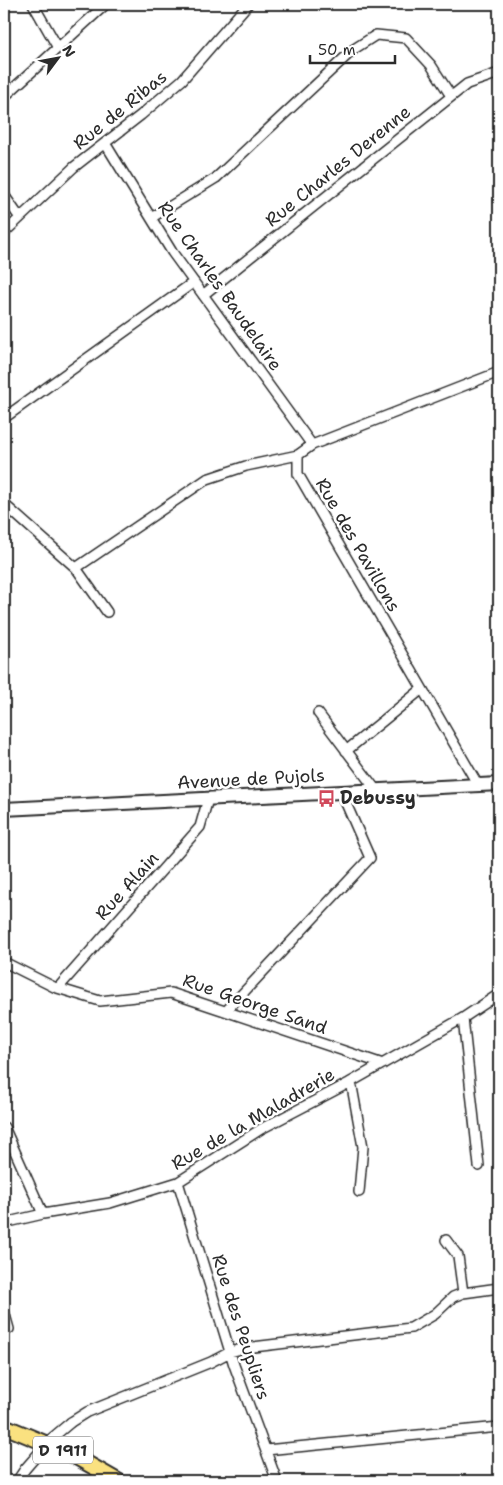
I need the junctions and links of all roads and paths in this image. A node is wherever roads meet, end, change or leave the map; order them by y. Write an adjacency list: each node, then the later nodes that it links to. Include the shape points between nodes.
1 (33, 4): 4 (street)
2 (106, 4): 4 (street)
3 (248, 4): 8 (street, Rue de Ribas, via 182,80)
4 (58, 48): 7 (street)
5 (499, 73): 6 (street, Rue Charles Derenne, via 467,84)
6 (451, 96): 11 (street, via 431,65 406,38 376,35 354,49 216,178); 14 (street, Rue Charles Derenne)
7 (4, 97)
8 (105, 143): 10 (street, Rue de Ribas, via 74,167); 11 (street, Rue Charles Baudelaire)
9 (4, 195): 10 (street)
10 (20, 218): 12 (street, Rue de Ribas)
11 (151, 218): 13 (street, Rue Charles Baudelaire)
12 (4, 233)
13 (194, 282): 14 (street, Rue Charles Baudelaire); 16 (street)
14 (203, 295): 17 (street, Rue Charles Baudelaire)
15 (499, 372): 17 (street)
16 (4, 418)
17 (312, 445): 18 (street)
18 (298, 455): 20 (street, via 246,466 207,479); 22 (street, Rue des Pavillons, via 298,474)
19 (4, 504): 20 (street)
20 (76, 568): 21 (street)
21 (107, 612)
22 (422, 689): 24 (street); 26 (street, Rue des Pavillons)
23 (318, 713): 24 (street)
24 (346, 751): 27 (street)
25 (499, 784): 26 (main road, Avenue de Pujols)
26 (478, 785): 27 (main road, Avenue de Pujols)
27 (376, 790): 28 (main road, Avenue de Pujols)
28 (341, 792): 29 (main road, Avenue de Pujols); 34 (street, via 370,858)
29 (208, 799): 30 (main road, Avenue de Pujols); 32 (street, Rue Alain, via 200,827)
30 (4, 809)
31 (4, 962): 32 (street, Rue George Sand)
32 (58, 988): 34 (street, Rue George Sand, via 100,1001 171,993)
33 (499, 994): 35 (street, Rue de la Maladrerie)
34 (226, 1011): 36 (street, Rue George Sand)
35 (463, 1018): 36 (street, Rue de la Maladrerie); 39 (street)
36 (382, 1064): 37 (street, Rue de la Maladrerie)
37 (349, 1083): 40 (street, Rue de la Maladrerie, via 261,1129); 41 (street, via 363,1146)
38 (4, 1127): 42 (street)
39 (479, 1166)
40 (178, 1182): 42 (street, Rue de la Maladrerie, via 110,1203); 49 (street, Rue des Peupliers)
41 (358, 1192)
42 (44, 1214): 43 (street, Rue de la Maladrerie)
43 (4, 1223)
44 (446, 1240): 46 (street, via 458,1256)
45 (499, 1288): 46 (street)
46 (463, 1293): 49 (street, via 411,1328)
47 (4, 1311): 48 (street)
48 (9, 1329)
49 (230, 1352): 52 (street, Rue des Peupliers); 53 (street, bridge, via 70,1422 52,1438)
50 (4, 1426): 54 (main road, D 1911, via 68,1453)
51 (499, 1427): 52 (street)
52 (266, 1450): 55 (street, Rue des Peupliers)
53 (17, 1481)
54 (118, 1481)
55 (277, 1481)

